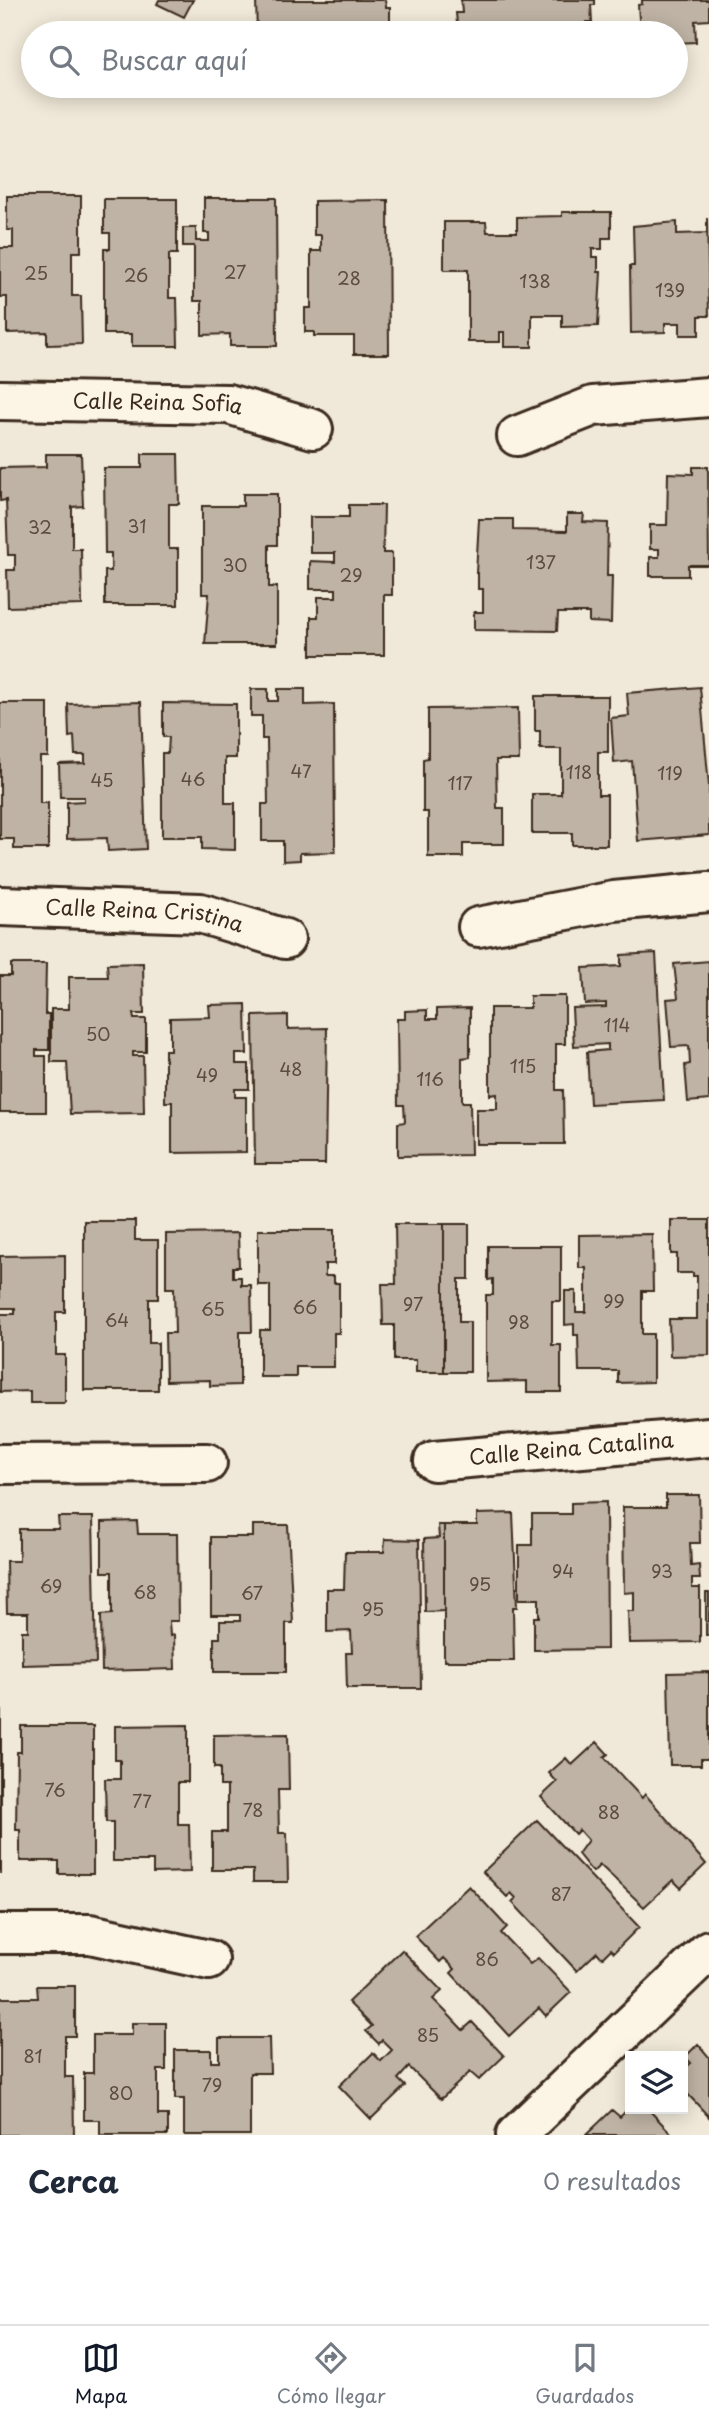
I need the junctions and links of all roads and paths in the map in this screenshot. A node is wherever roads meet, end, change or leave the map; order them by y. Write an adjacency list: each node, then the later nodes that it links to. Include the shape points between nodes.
1 (709, 397): 4 (street, via 593,406)
2 (0, 400): 3 (street, Calle Reina Sofia, via 228,404)
3 (313, 429)
4 (517, 436)
5 (709, 892): 7 (street, via 614,901)
6 (0, 906): 8 (street, Calle Reina Cristina, via 200,913)
7 (478, 927)
8 (285, 939)
9 (709, 1437): 10 (street, Calle Reina Catalina)
10 (434, 1461)
11 (207, 1463): 12 (street)
12 (0, 1464)
13 (0, 1934): 15 (street, via 89,1934)
14 (709, 1950): 16 (street)
15 (209, 1960)
16 (516, 2135)

